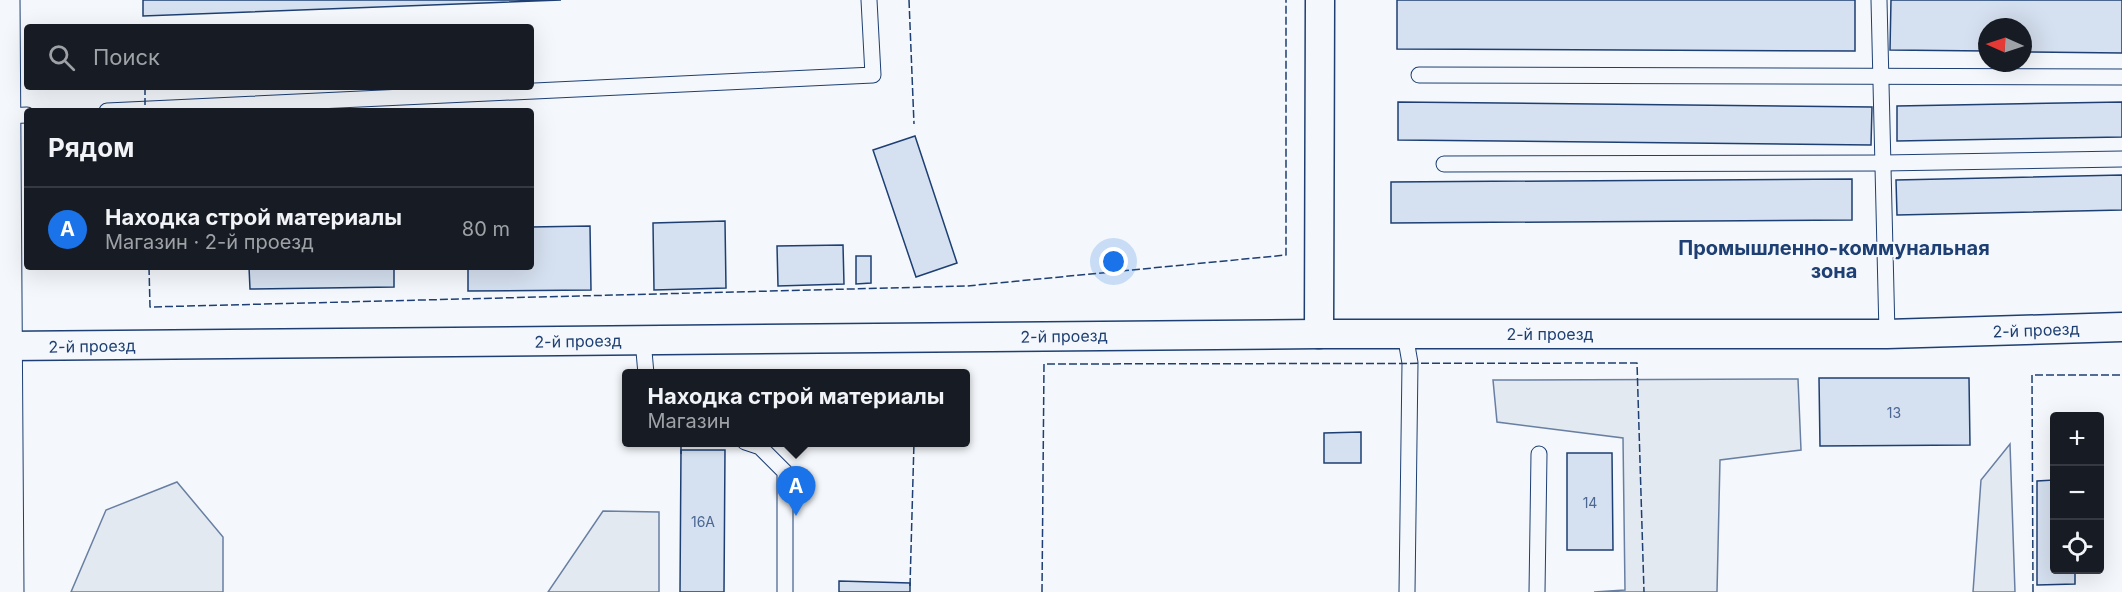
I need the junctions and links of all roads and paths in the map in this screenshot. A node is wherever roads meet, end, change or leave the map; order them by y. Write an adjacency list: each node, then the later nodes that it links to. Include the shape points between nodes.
1 (3, 0): 9 (street)
2 (869, 0): 8 (lane, via 873,75)
3 (1320, 0): 14 (street)
4 (1880, 0): 7 (lane)
5 (1419, 75): 7 (lane)
6 (2122, 76): 7 (lane)
7 (1881, 77): 11 (lane)
8 (171, 108)
9 (10, 115): 18 (street)
10 (2122, 159): 11 (lane)
11 (1883, 163): 12 (lane); 16 (lane)
12 (1444, 164)
13 (2122, 327): 16 (street, 2-й проезд)
14 (1319, 334): 15 (street, 2-й проезд); 17 (street, 2-й проезд)
15 (1405, 334): 16 (street, 2-й проезд); 24 (lane, via 1410,363)
16 (1887, 334)
17 (643, 340): 18 (street, 2-й проезд); 19 (lane)
18 (6, 346): 22 (street)
19 (646, 369)
20 (760, 447): 23 (lane, via 785,472)
21 (1539, 454): 25 (lane)
22 (7, 592)
23 (785, 592)
24 (1407, 592)
25 (1536, 592)

